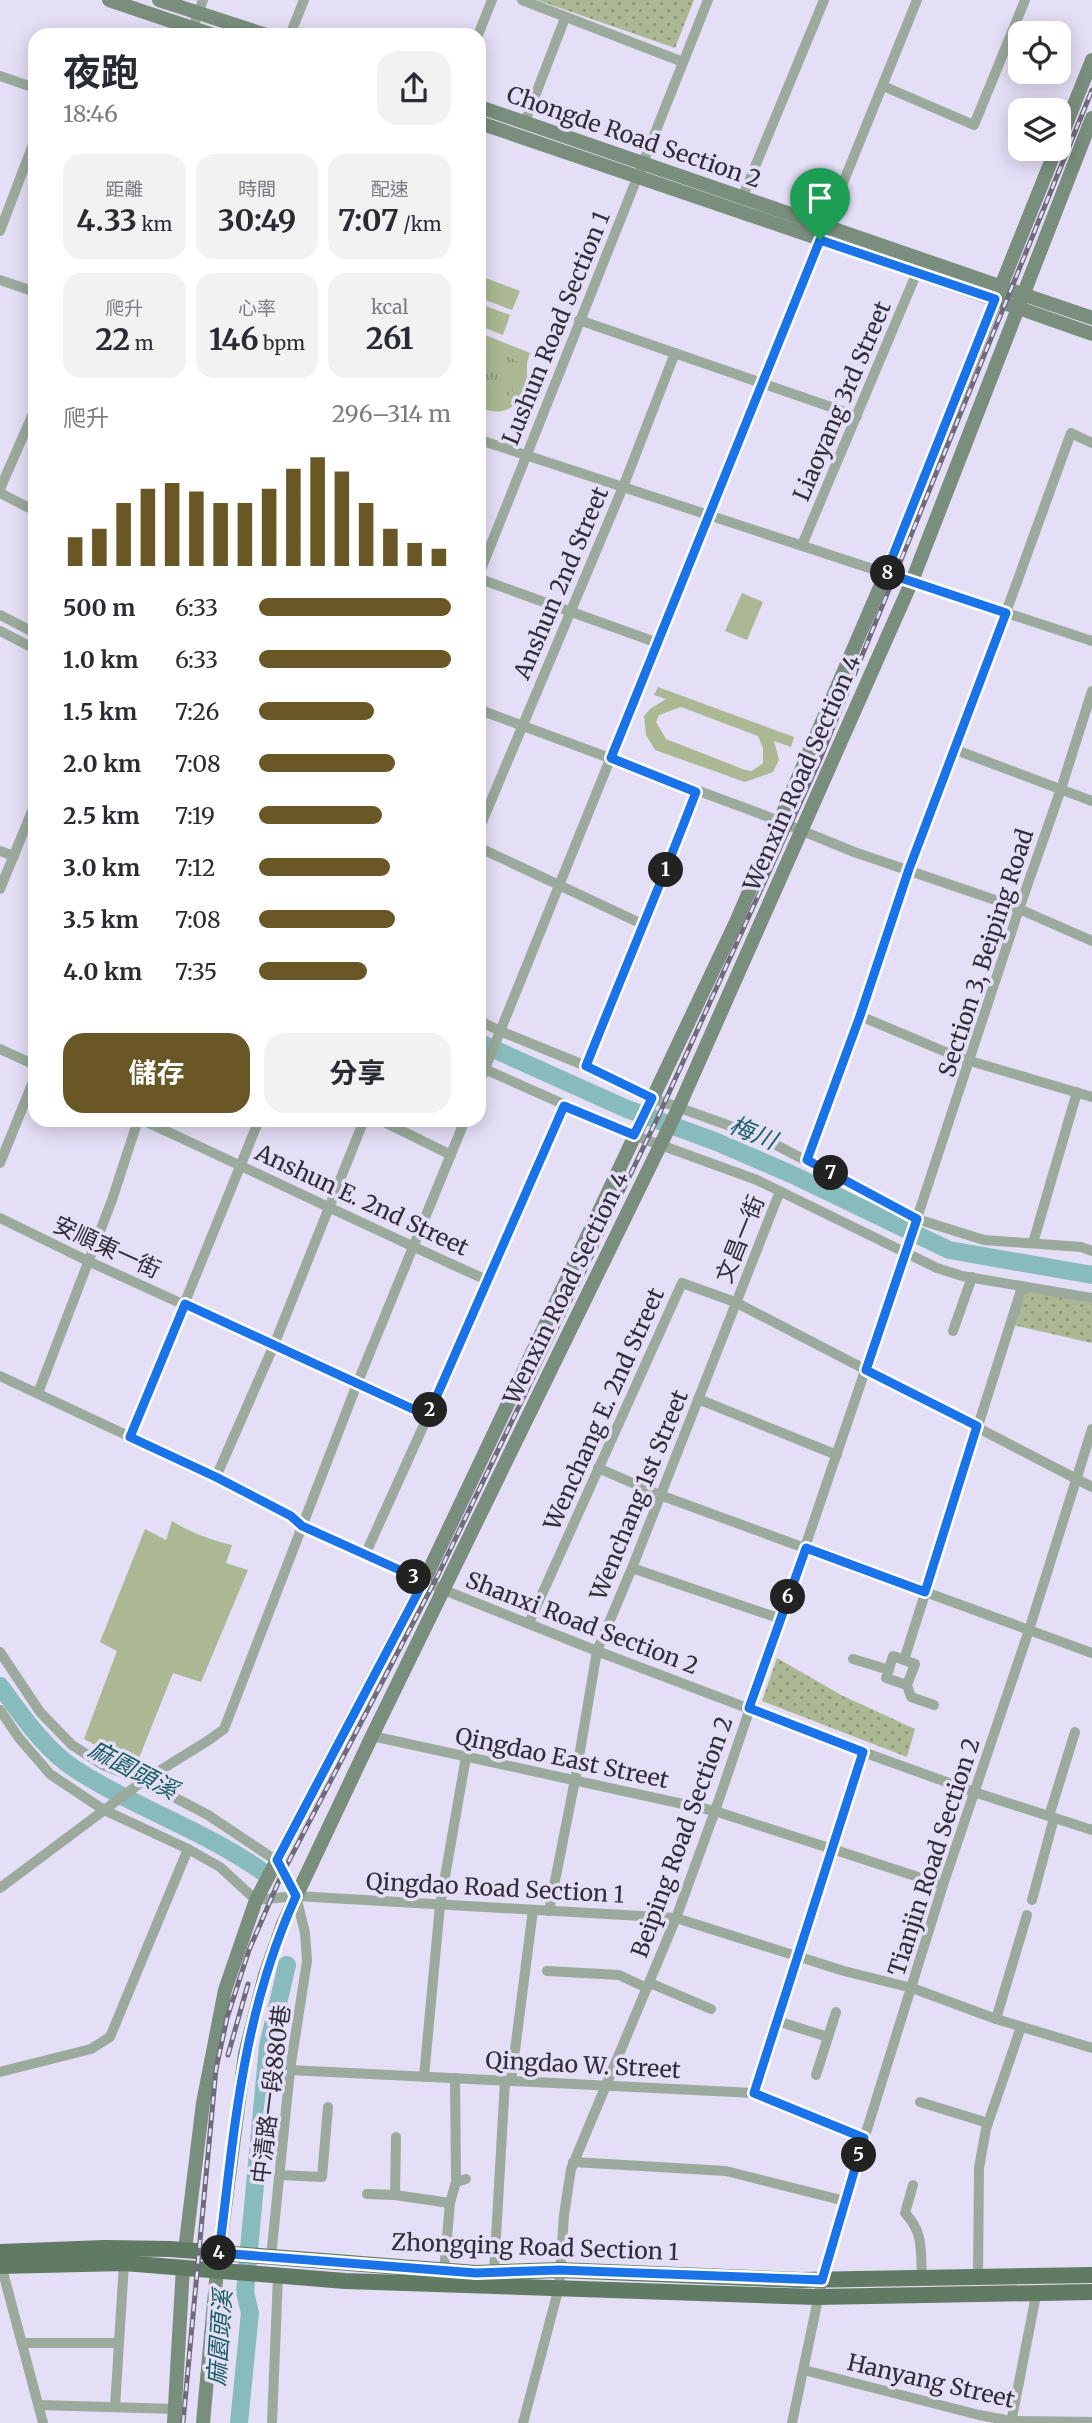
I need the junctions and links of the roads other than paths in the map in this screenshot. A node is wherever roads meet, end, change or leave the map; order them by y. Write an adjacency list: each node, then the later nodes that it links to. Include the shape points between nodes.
1 (110, 0): 12 (main road)
2 (159, 0): 10 (main road)
3 (304, 0): 15 (street)
4 (492, 0): 16 (street)
5 (522, 0): 11 (street)
6 (708, 0): 18 (street, Lushun Road Section 1)
7 (824, 0): 31 (street)
8 (917, 0): 21 (street)
9 (1025, 0): 21 (street, via 974,125)
10 (200, 7): 13 (street); 14 (main road)
11 (565, 18): 18 (street); 25 (street)
12 (183, 28)
13 (192, 28)
14 (249, 28)
15 (293, 28)
16 (481, 28)
17 (1092, 60): 23 (main road)
18 (683, 62): 29 (street, Lushun Road Section 1)
19 (0, 76): 20 (street)
20 (28, 86)
21 (883, 86): 33 (street)
22 (486, 109): 25 (main road, Chongde Road Section 2)
23 (1071, 112)
24 (1092, 118): 38 (main road, Wenxin Road Section 4)
25 (525, 122): 29 (main road, Chongde Road Section 2)
26 (486, 125): 30 (main road, Chongde Road Section 2)
27 (28, 157): 32 (street)
28 (1051, 161): 36 (main road, Wenxin Road Section 4)
29 (643, 162): 30 (street, Lushun Road Section 1); 31 (main road, Chongde Road Section 2)
30 (637, 176): 33 (main road, Chongde Road Section 2); 42 (street, Lushun Road Section 1)
31 (742, 198): 33 (main road, Chongde Road Section 2)
32 (0, 231)
33 (822, 233): 34 (main road, Chongde Road Section 2); 36 (main road, Chongde Road Section 2); 45 (street)
34 (917, 272): 39 (main road, Chongde Road Section 2); 46 (street, Liaoyang 3rd Street)
35 (0, 280): 37 (street)
36 (1001, 285): 38 (main road, Chongde Road Section 2); 39 (main road, Wenxin Road Section 4)
37 (28, 290)
38 (1023, 293): 40 (main road, Wenxin Road Section 4); 41 (main road, Chongde Road Section 2)
39 (995, 299): 40 (main road, Chongde Road Section 2); 57 (main road, Wenxin Road Section 4)
40 (1018, 307): 43 (main road, Chongde Road Section 2); 59 (main road, Wenxin Road Section 4)
41 (1092, 318)
42 (579, 320): 44 (street); 50 (street, Lushun Road Section 1)
43 (1092, 334)
44 (676, 353): 45 (street); 51 (street, Anshun 2nd Street)
45 (762, 382): 46 (street); 54 (street)
46 (858, 416): 55 (street, Liaoyang 3rd Street)
47 (28, 425): 52 (street)
48 (486, 442): 50 (street)
49 (1092, 443): 61 (street, via 1071,433)
50 (526, 455): 51 (street); 56 (street, Lushun Road Section 1)
51 (623, 487): 54 (street); 60 (street, Anshun 2nd Street)
52 (0, 491): 53 (street)
53 (28, 507)
54 (710, 515): 55 (street); 66 (street)
55 (802, 545): 57 (street)
56 (486, 557)
57 (886, 573): 59 (street); 78 (main road, Wenxin Road Section 4)
58 (486, 581): 60 (street)
59 (912, 581): 61 (street); 79 (main road, Wenxin Road Section 4)
60 (570, 611): 66 (street); 70 (street, Anshun 2nd Street)
61 (1006, 613): 65 (street); 71 (street)
62 (0, 615): 63 (street)
63 (28, 630)
64 (0, 631): 67 (street)
65 (1092, 641)
66 (658, 643): 72 (street)
67 (28, 645)
68 (1092, 691): 73 (street, Section 3, Beiping Road)
69 (486, 712): 70 (street)
70 (521, 725): 72 (street); 76 (street, Anshun 2nd Street)
71 (956, 750): 73 (street); 83 (street)
72 (611, 758): 74 (street); 84 (street)
73 (1061, 789): 75 (street); 86 (street, Section 3, Beiping Road)
74 (696, 792): 78 (street); 87 (street)
75 (1092, 801)
76 (486, 812)
77 (28, 821): 82 (street)
78 (780, 822): 79 (street); 101 (main road, Wenxin Road Section 4)
79 (802, 830): 83 (street); 103 (main road, Wenxin Road Section 4)
80 (0, 850): 82 (street)
81 (486, 851): 84 (street)
82 (14, 856): 85 (street)
83 (909, 869): 86 (street); 89 (street)
84 (559, 886): 87 (street); 91 (street)
85 (0, 889)
86 (1019, 909): 88 (street); 94 (street, Section 3, Beiping Road)
87 (642, 924): 96 (street)
88 (1092, 941)
89 (860, 1016): 94 (street); 113 (street)
90 (486, 1024): 91 (street)
91 (500, 1031): 93 (street); 96 (street)
92 (0, 1049): 95 (street)
93 (486, 1060)
94 (970, 1061): 98 (street); 119 (street, Section 3, Beiping Road)
95 (28, 1062)
96 (586, 1066): 101 (street)
97 (486, 1070): 102 (street)
98 (1077, 1092): 100 (street); 121 (street)
99 (28, 1094): 114 (street)
100 (1092, 1097)
101 (652, 1098): 103 (street); 110 (main road, Wenxin Road Section 4)
102 (564, 1106): 110 (street); 127 (street)
103 (678, 1109): 111 (main road, Wenxin Road Section 4); 113 (street, via 761,1138)
104 (138, 1127): 125 (street)
105 (156, 1127): 115 (street, Anshun E. 2nd Street)
106 (256, 1127): 115 (street)
107 (361, 1127): 117 (street)
108 (394, 1127): 112 (street)
109 (462, 1127): 112 (street)
110 (634, 1135): 111 (street); 153 (main road, Wenxin Road Section 4)
111 (661, 1145): 116 (street); 154 (main road, Wenxin Road Section 4)
112 (451, 1155): 122 (street)
113 (807, 1160): 119 (street)
114 (0, 1163)
115 (242, 1165): 117 (street, Anshun E. 2nd Street); 131 (street)
116 (780, 1191): 124 (street); 130 (street, 文昌一街)
117 (329, 1208): 122 (street, Anshun E. 2nd Street); 133 (street)
118 (0, 1218): 125 (street, 安順東一街)
119 (916, 1223): 120 (street, Section 3, Beiping Road); 121 (street, via 984,1240)
120 (910, 1241): 124 (street, Beiping Road Section 2)
121 (1033, 1243): 123 (street)
122 (413, 1247): 127 (street, Anshun E. 2nd Street); 136 (street)
123 (1092, 1251)
124 (905, 1254): 126 (street); 134 (street, Beiping Road Section 2)
125 (89, 1261): 131 (street, 安順東一街); 137 (street)
126 (972, 1277): 128 (street); 132 (street)
127 (489, 1280): 139 (street)
128 (1022, 1286): 129 (street); 140 (street)
129 (1092, 1298)
130 (735, 1302): 134 (street, Wenchang E. 2nd Street); 138 (street, Wenchang 1st Street); 144 (street, Wenchang E. 2nd Street, via 682,1283)
131 (185, 1304): 133 (street, 安順東一街); 142 (street)
132 (953, 1331)
133 (274, 1345): 136 (street, 安順東一街); 145 (street)
134 (866, 1370): 140 (street, Wenchang E. 2nd Street); 143 (street, Beiping Road Section 2)
135 (0, 1376): 137 (street, Shanxi Road Section 2)
136 (357, 1384): 139 (street, 安順東一街); 149 (street)
137 (38, 1393): 142 (street, Shanxi Road Section 2)
138 (698, 1399): 143 (street); 148 (street, Wenchang 1st Street)
139 (428, 1416): 151 (street)
140 (977, 1426): 146 (street, Wenchang E. 2nd Street); 155 (street)
141 (1092, 1429): 146 (street, Tianjin Road Section 2)
142 (130, 1437): 145 (street, Shanxi Road Section 2)
143 (837, 1455): 150 (street, Beiping Road Section 2)
144 (598, 1468): 148 (street); 157 (street, Wenchang E. 2nd Street)
145 (216, 1477): 149 (street, Shanxi Road Section 2)
146 (1077, 1479): 147 (street, Wenchang E. 2nd Street); 158 (street, Tianjin Road Section 2)
147 (1092, 1487)
148 (660, 1495): 150 (street); 152 (street, Wenchang 1st Street)
149 (302, 1526): 151 (street, Shanxi Road Section 2); 174 (street, via 224,1729)
150 (806, 1548): 155 (street); 156 (street, Beiping Road Section 2)
151 (365, 1555): 153 (street, Shanxi Road Section 2)
152 (632, 1568): 156 (street); 159 (street, Wenchang 1st Street)
153 (424, 1581): 154 (street, Shanxi Road Section 2); 182 (main road, Wenxin Road Section 4)
154 (444, 1590): 157 (street, Shanxi Road Section 2); 170 (main road, Wenxin Road Section 4)
155 (925, 1592): 158 (street); 163 (street)
156 (781, 1619): 167 (street, Beiping Road Section 2)
157 (529, 1623): 159 (street, Shanxi Road Section 2)
158 (1029, 1630): 161 (street); 175 (street, Tianjin Road Section 2)
159 (597, 1651): 167 (street, Shanxi Road Section 2); 173 (street, Wenchang 1st Street)
160 (0, 1652): 174 (street, via 40,1712 72,1745 103,1765)
161 (1092, 1653)
162 (853, 1659): 164 (street)
163 (904, 1660): 164 (street, via 894,1656); 165 (street, via 915,1664)
164 (889, 1670): 165 (street, via 886,1678)
165 (907, 1685): 166 (street, via 911,1698)
166 (934, 1705)
167 (749, 1708): 171 (street, Shanxi Road Section 2); 177 (street, Beiping Road Section 2)
168 (0, 1710): 176 (street, via 50,1774)
169 (1075, 1732): 178 (street)
170 (372, 1736): 172 (street, Qingdao East Street); 185 (main road, Wenxin Road Section 4)
171 (863, 1752): 175 (street, Shanxi Road Section 2); 181 (street)
172 (466, 1757): 173 (street, Qingdao East Street); 188 (street)
173 (575, 1780): 177 (street, Qingdao East Street); 190 (street, Wenchang 1st Street)
174 (143, 1781): 176 (street); 182 (street, via 208,1815)
175 (974, 1792): 178 (street, Shanxi Road Section 2); 183 (street, Tianjin Road Section 2)
176 (108, 1807): 180 (street); 184 (street)
177 (715, 1811): 181 (street, Qingdao East Street); 192 (street, Beiping Road Section 2)
178 (1052, 1817): 179 (street, Shanxi Road Section 2); 187 (street)
179 (1092, 1830)
180 (188, 1849): 186 (street, via 220,1867); 205 (street, via 110,2037 91,2049)
181 (831, 1850): 183 (street, Qingdao East Street); 193 (street)
182 (277, 1860): 185 (street, 中清路一段880巷); 186 (main road, Wenxin Road Section 4)
183 (943, 1885): 196 (street, Tianjin Road Section 2)
184 (0, 1888)
185 (296, 1896): 186 (street, Qingdao Road Section 1); 188 (street, Qingdao Road Section 1); 204 (street, 中清路一段880巷, via 307,1961); 224 (main road, Wenxin Road Section 4, via 272,1951 249,2033)
186 (256, 1900): 226 (main road, Wenxin Road Section 4, via 223,2002 203,2103)
187 (1032, 1900)
188 (440, 1905): 189 (street, Qingdao Road Section 1); 207 (street)
189 (533, 1910): 190 (street, Qingdao Road Section 1); 209 (street)
190 (549, 1911): 192 (street, Qingdao Road Section 1)
191 (1027, 1915): 199 (street)
192 (676, 1918): 193 (street, Qingdao Road Section 1); 195 (street, Beiping Road Section 2)
193 (797, 1956): 196 (street, Qingdao Road Section 1); 200 (street)
194 (547, 1971): 195 (street, via 619,1975)
195 (648, 1986): 197 (street); 210 (street, Beiping Road Section 2)
196 (912, 1988): 199 (street, Qingdao Road Section 1); 216 (street, Tianjin Road Section 2)
197 (710, 2009)
198 (836, 2012): 202 (street)
199 (996, 2019): 201 (street, Qingdao Road Section 1)
200 (777, 2021): 202 (street); 211 (street)
201 (1021, 2026): 203 (street, Qingdao Road Section 1); 214 (street)
202 (828, 2037): 206 (street)
203 (1092, 2048)
204 (290, 2070): 207 (street, Qingdao W. Street); 218 (street, 中清路一段880巷)
205 (0, 2072)
206 (816, 2076)
207 (424, 2077): 208 (street, Qingdao W. Street)
208 (455, 2078): 209 (street, Qingdao W. Street); 223 (street, via 461,2180)
209 (508, 2081): 210 (street, Qingdao W. Street); 232 (street)
210 (605, 2085): 211 (street, Qingdao W. Street); 217 (street, Beiping Road Section 2)
211 (754, 2093): 216 (street, Qingdao W. Street)
212 (920, 2102): 214 (street)
213 (328, 2106): 218 (street, via 322,2177)
214 (988, 2123): 235 (street, via 979,2168)
215 (396, 2137): 221 (street)
216 (864, 2138): 222 (street, Tianjin Road Section 2)
217 (573, 2162): 222 (street, via 726,2171); 230 (street, Beiping Road Section 2)
218 (279, 2175): 225 (street, 中清路一段880巷)
219 (913, 2185): 237 (street, via 905,2213 920,2234)
220 (367, 2194): 221 (street)
221 (395, 2195): 223 (street)
222 (845, 2201): 238 (street, Tianjin Road Section 2)
223 (450, 2203): 231 (street)
224 (219, 2253): 225 (main road, Zhongqing Road Section 1); 226 (main road, Zhongqing Road Section 1); 229 (main road)
225 (268, 2257): 231 (main road, Zhongqing Road Section 1)
226 (184, 2259): 227 (main road, via 104,2248); 228 (main road); 229 (main road, Zhongqing Road Section 1); 248 (main road, Wenxin Road Section 4)
227 (0, 2260): 228 (main road); 243 (street)
228 (124, 2263): 244 (street)
229 (217, 2270): 233 (main road, Zhongqing Road Section 1); 252 (main road)
230 (559, 2270): 232 (main road, Zhongqing Road Section 1); 238 (main road, Zhongqing Road Section 1); 239 (street, Beiping Road Section 2)
231 (444, 2271): 232 (main road, Zhongqing Road Section 1)
232 (494, 2272)
233 (270, 2275): 239 (main road, Zhongqing Road Section 1); 253 (street)
234 (1092, 2275): 236 (main road, Zhongqing Road Section 1)
235 (978, 2276): 236 (main road, Zhongqing Road Section 1); 237 (main road, Zhongqing Road Section 1)
236 (1039, 2276): 241 (street)
237 (922, 2278): 238 (main road, Zhongqing Road Section 1)
238 (822, 2280): 242 (street, Tianjin Road Section 2)
239 (559, 2287): 242 (main road, Zhongqing Road Section 1); 254 (street, Beiping Road Section 2)
240 (1092, 2292): 241 (main road, Zhongqing Road Section 1)
241 (1037, 2293): 242 (main road, Zhongqing Road Section 1); 249 (street)
242 (817, 2297): 245 (street, Tianjin Road Section 2)
243 (22, 2343): 244 (street); 246 (street)
244 (119, 2343): 247 (street)
245 (804, 2370): 249 (street, Hanyang Street); 255 (street, Tianjin Road Section 2)
246 (39, 2405): 247 (street); 251 (street)
247 (115, 2407): 248 (street)
248 (174, 2416)
249 (1011, 2422): 250 (street, Hanyang Street)
250 (1092, 2422)
251 (43, 2423)
252 (203, 2423)
253 (272, 2423)
254 (523, 2423)
255 (792, 2423)

